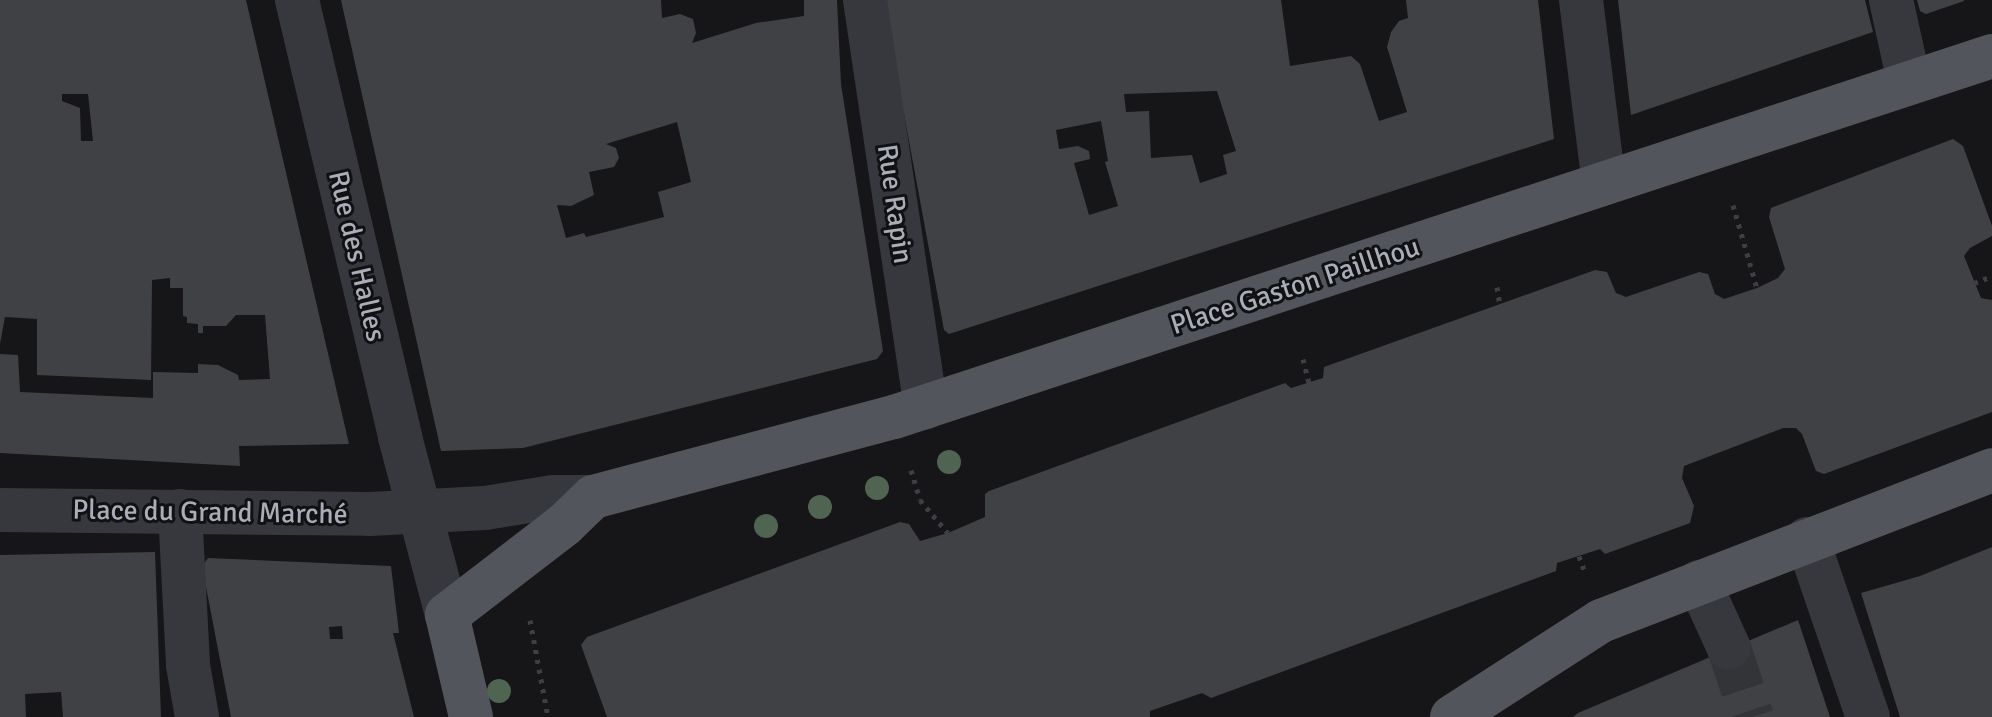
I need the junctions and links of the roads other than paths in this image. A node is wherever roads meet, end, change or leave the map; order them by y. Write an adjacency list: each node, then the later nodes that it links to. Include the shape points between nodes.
1 (297, 0): 13 (street, Rue des Halles)
2 (865, 0): 8 (street, Rue Rapin)
3 (1581, 0): 7 (street)
4 (1891, 0): 6 (street)
5 (1992, 56): 6 (main road, Place Gaston Paillhou)
6 (1909, 81): 7 (main road, Place Gaston Paillhou)
7 (1604, 184): 8 (main road, Place Gaston Paillhou)
8 (926, 407): 10 (main road, Place Gaston Paillhou)
9 (1992, 470): 14 (main road)
10 (593, 497): 13 (street, Place Gaston Paillhou); 16 (main road, Place Gaston Paillhou)
11 (0, 510): 12 (street, Place du Grand Marché)
12 (180, 511): 13 (street, Place du Grand Marché); 18 (street, via 188,665)
13 (419, 511): 16 (street, Rue des Halles)
14 (1807, 539): 15 (main road); 21 (street)
15 (1699, 582): 17 (street); 20 (main road, via 1601,621)
16 (447, 615): 19 (main road)
17 (1729, 648)
18 (197, 717)
19 (471, 717)
20 (1452, 717)
21 (1868, 717)

